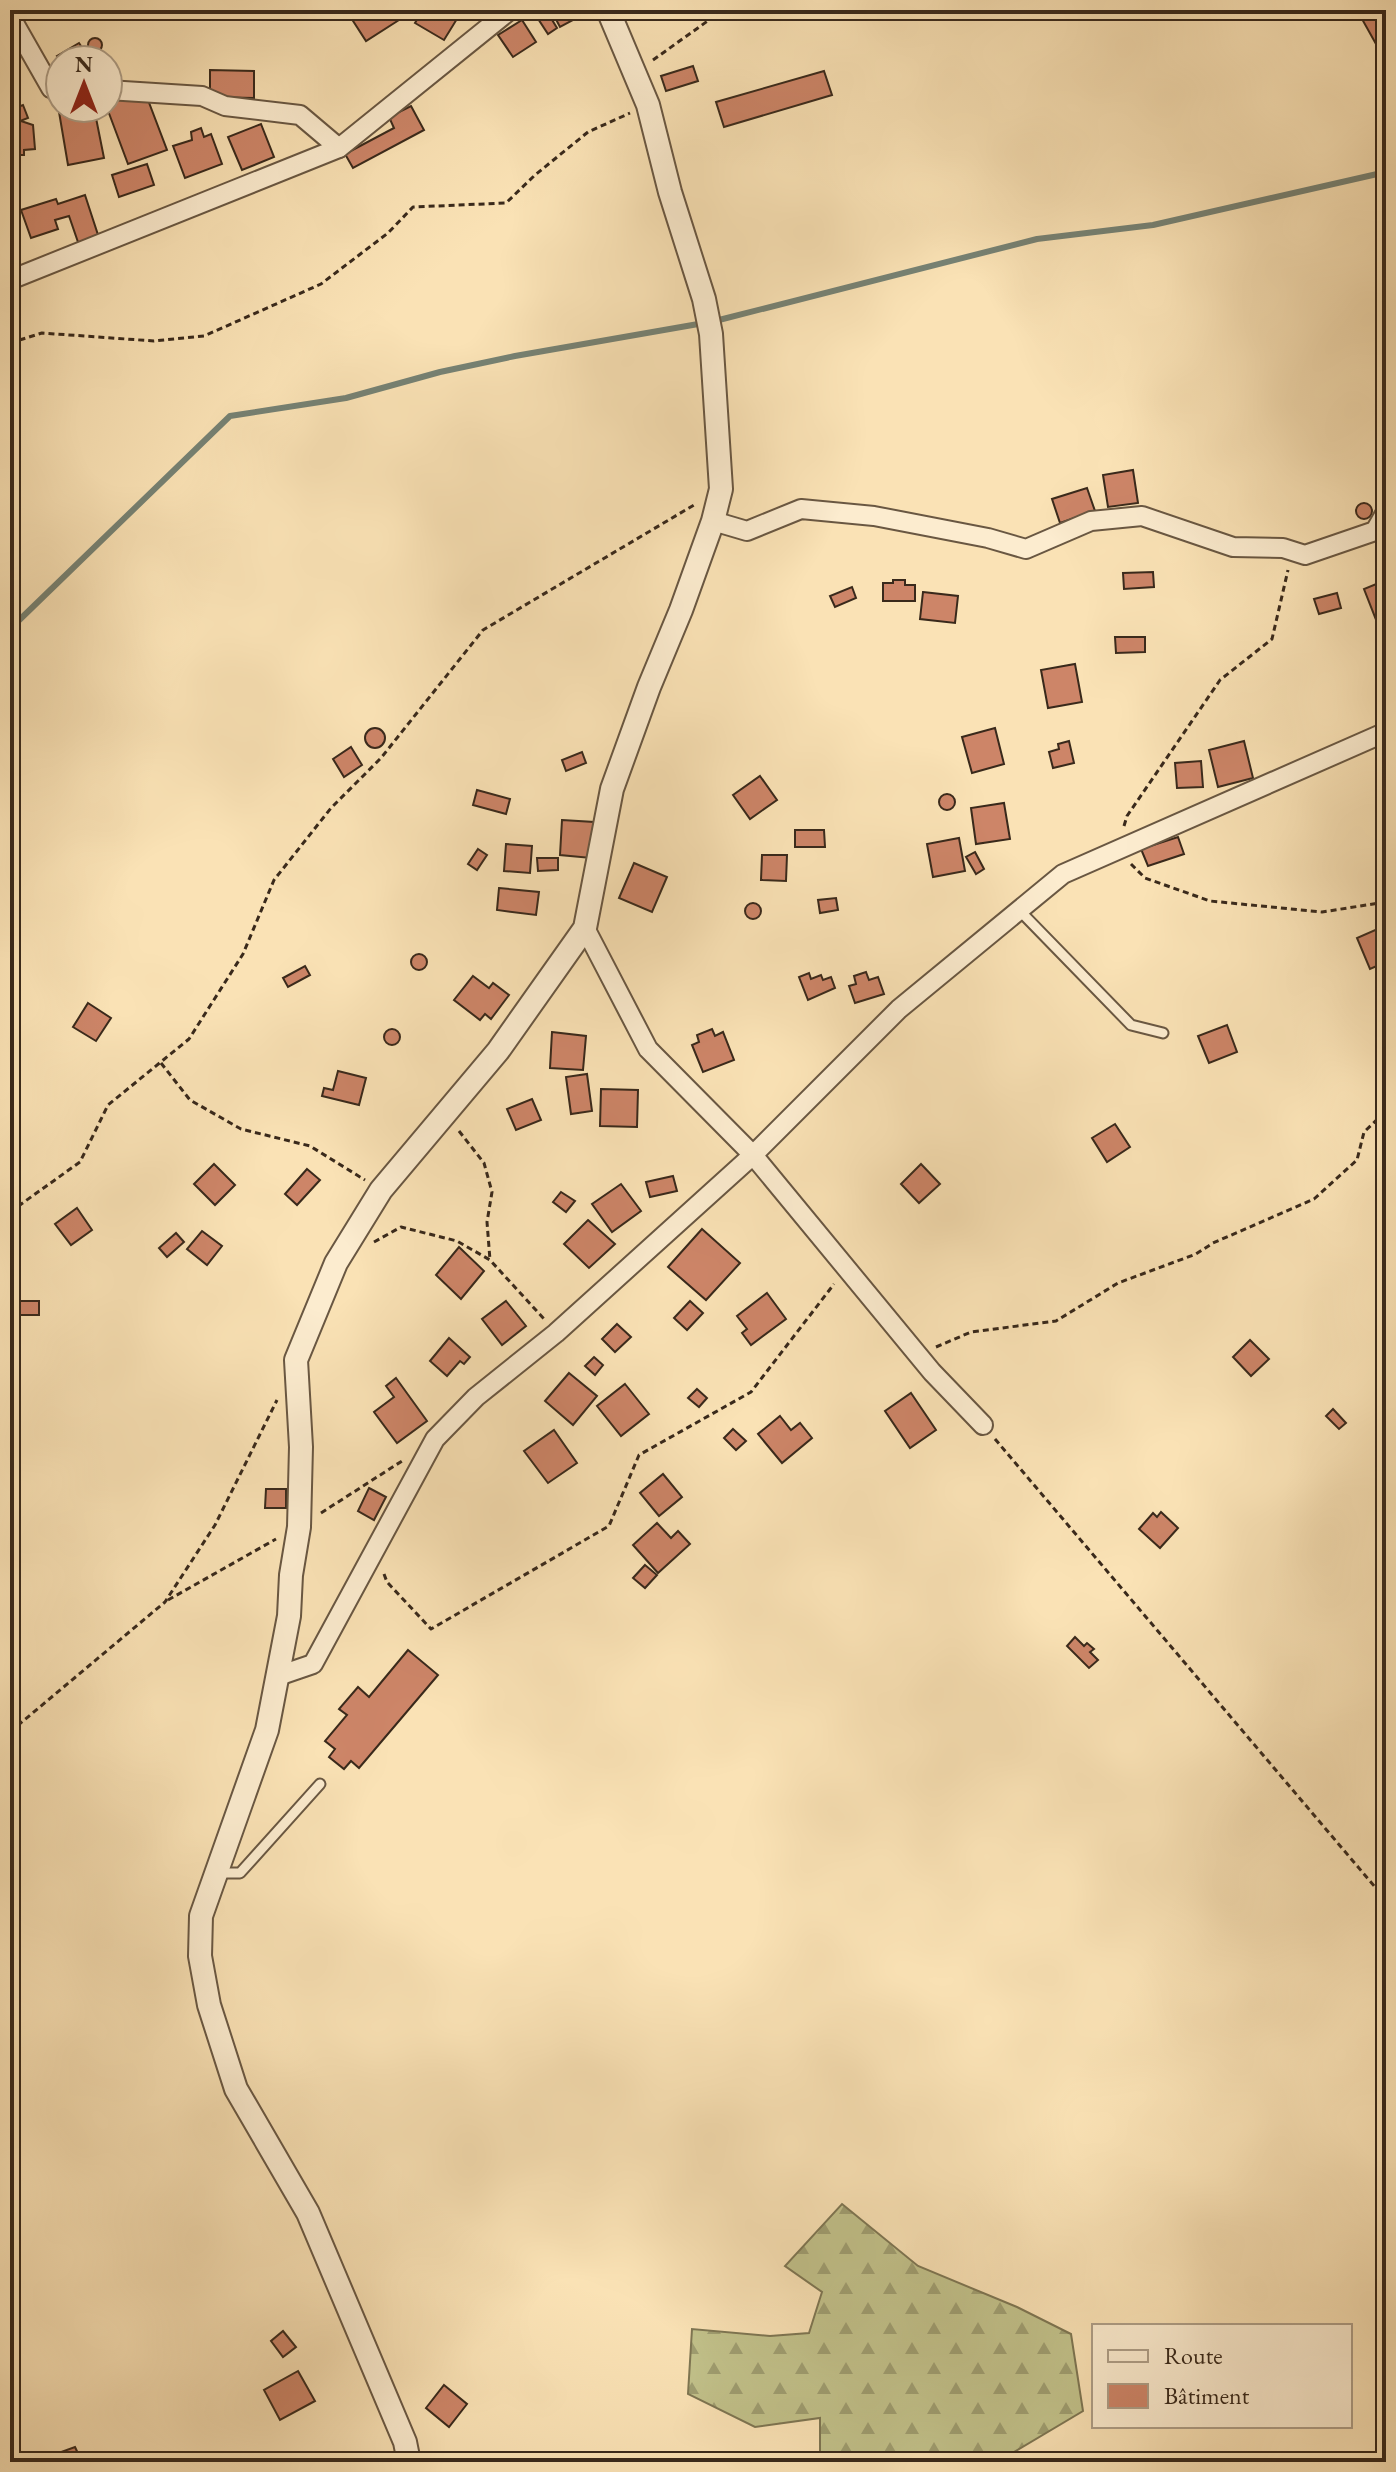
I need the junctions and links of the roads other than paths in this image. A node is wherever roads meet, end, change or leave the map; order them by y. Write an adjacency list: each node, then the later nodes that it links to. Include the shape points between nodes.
1 (510, 10): 6 (street)
2 (608, 10): 9 (street, via 648,105 704,299 721,489)
3 (14, 23): 4 (street)
4 (44, 76)
5 (124, 91): 6 (street, via 202,96 225,106 300,115)
6 (339, 148): 7 (street)
7 (10, 280)
8 (1386, 512): 9 (street, via 1375,531 1305,555 1233,547 1142,516 1091,521 1026,549 874,516 801,509 747,531)
9 (713, 521): 12 (street, via 612,789)
10 (1386, 732): 11 (street, via 1063,874)
11 (1019, 910): 13 (lane, via 1131,1025); 14 (street, via 899,1009)
12 (585, 928): 14 (street, via 648,1049); 16 (street, via 498,1051 381,1190 336,1263 296,1360 299,1527)
13 (1163, 1033)
14 (753, 1155): 15 (street, via 917,1354); 16 (street, via 556,1333 476,1397 435,1439 313,1664)
15 (983, 1425)
16 (278, 1676): 18 (street, via 267,1730)
17 (320, 1784): 18 (lane, via 240,1873)
18 (217, 1873): 19 (street, via 201,1916 200,1956 209,2005 236,2089 308,2213)
19 (409, 2462)

